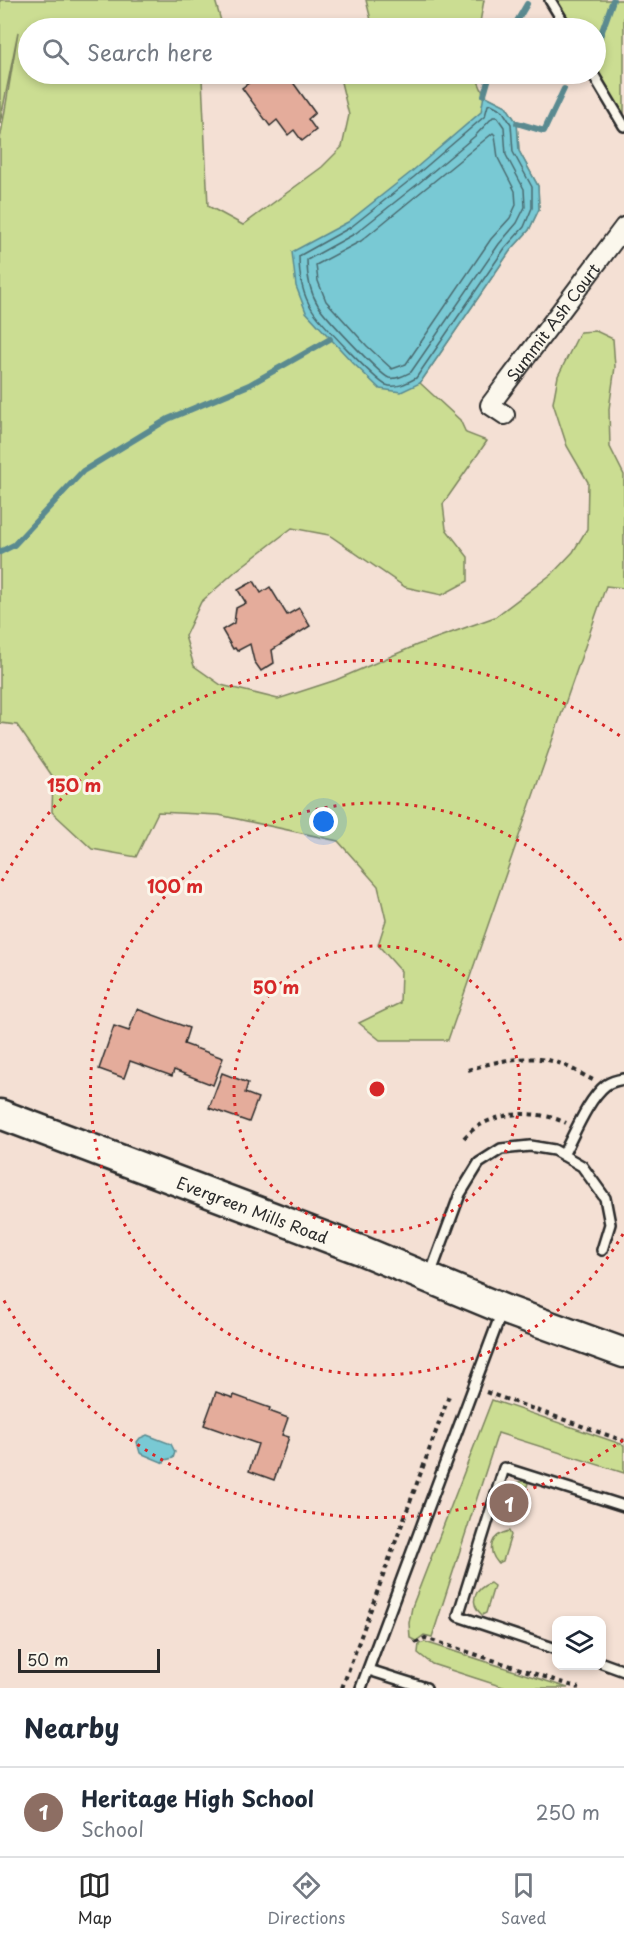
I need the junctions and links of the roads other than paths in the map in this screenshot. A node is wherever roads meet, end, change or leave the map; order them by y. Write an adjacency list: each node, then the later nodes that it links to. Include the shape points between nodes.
1 (550, 0): 2 (lane)
2 (561, 18)
3 (599, 84): 4 (lane)
4 (624, 126)
5 (624, 227): 6 (street, Summit Ash Court, via 490,405)
6 (505, 415)
7 (624, 1079): 9 (lane, via 605,1086)
8 (0, 1114): 11 (main road, Evergreen Mills Road)
9 (563, 1155): 10 (lane, via 582,1166 605,1198 610,1224); 11 (lane, via 530,1146 501,1149 479,1163 460,1194)
10 (602, 1250)
11 (429, 1277): 12 (main road, Evergreen Mills Road)
12 (502, 1309): 13 (main road, Evergreen Mills Road); 17 (lane)
13 (624, 1353)
14 (624, 1506): 15 (lane, via 504,1468 458,1616)
15 (552, 1648)
16 (606, 1664): 18 (lane)
17 (369, 1670): 19 (lane); 20 (lane)
18 (624, 1671)
19 (361, 1688)
20 (426, 1688)

